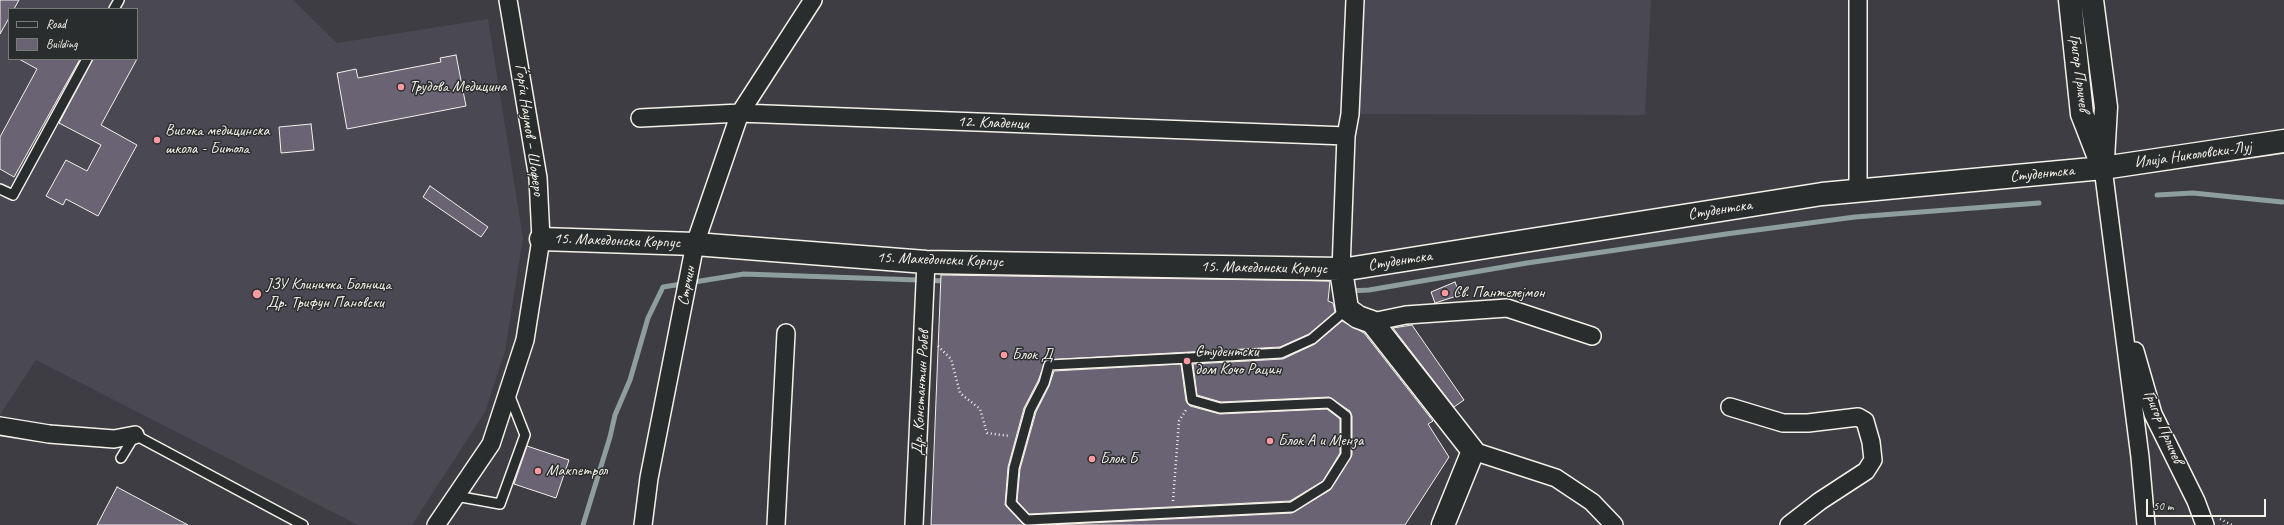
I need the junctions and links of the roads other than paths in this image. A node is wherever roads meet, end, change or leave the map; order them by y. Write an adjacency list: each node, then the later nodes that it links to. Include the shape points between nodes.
1 (508, 0): 15 (street, Ѓорѓи Наумов – Шоферо, via 538,178)
2 (813, 0): 8 (street, Стрчин)
3 (1355, 0): 10 (street, via 1350,114)
4 (1858, 0): 14 (street)
5 (2070, 0): 12 (street, Григор Прличев, via 2082,114)
6 (2092, 0): 12 (street, Григор Прличев, via 2106,107)
7 (86, 60): 13 (lane, via 13,195)
8 (740, 113): 9 (street, 12. Кладенци); 10 (street, 12. Кладенци); 16 (street, Стрчин)
9 (640, 118)
10 (1346, 136): 18 (street)
11 (2284, 141): 12 (street, Илија Николовски-Луј)
12 (2103, 168): 14 (street, Студентска); 19 (street, Григор Прличев)
13 (0, 189)
14 (1858, 191): 18 (street, Студентска)
15 (541, 239): 16 (street, 15. Македонски Корпус); 25 (street, Ѓорѓи Наумов – Шоферо, via 525,340)
16 (695, 244): 17 (street, 15. Македонски Корпус); 34 (street, Стрчин, via 649,478)
17 (926, 262): 18 (street, 15. Македонски Корпус); 36 (street, Др. Константин Робев)
18 (1340, 270): 20 (street)
19 (2120, 303): 40 (street, Григор Прличев); 41 (street, Григор Прличев, via 2154,414)
20 (1346, 309): 21 (street); 24 (lane, via 1312,339 1281,353)
21 (1372, 322): 23 (street, via 1406,315 1507,308); 29 (street)
22 (786, 333): 35 (street)
23 (1592, 336)
24 (1186, 358): 24 (lane, via 1192,400 1220,408 1328,403 1346,416 1346,456 1327,485 1292,507 1027,520 1011,503 1014,468 1030,410 1050,365)
25 (507, 390): 31 (street, Ѓорѓи Наумов – Шоферо, via 491,444); 31 (lane, via 525,435 500,504)
26 (1730, 407): 39 (street, via 1783,423 1858,417 1865,421 1872,442 1873,460 1866,471)
27 (0, 426): 28 (street, via 49,434 107,439)
28 (135, 435): 30 (lane); 32 (lane)
29 (1473, 451): 37 (street); 38 (street, via 1556,478 1592,502)
30 (121, 458)
31 (456, 496): 33 (street, Ѓорѓи Наумов – Шоферо)
32 (303, 525)
33 (436, 525)
34 (643, 525)
35 (776, 525)
36 (914, 525)
37 (1443, 525)
38 (1614, 525)
39 (1789, 525)
40 (2146, 525)
41 (2205, 525)

